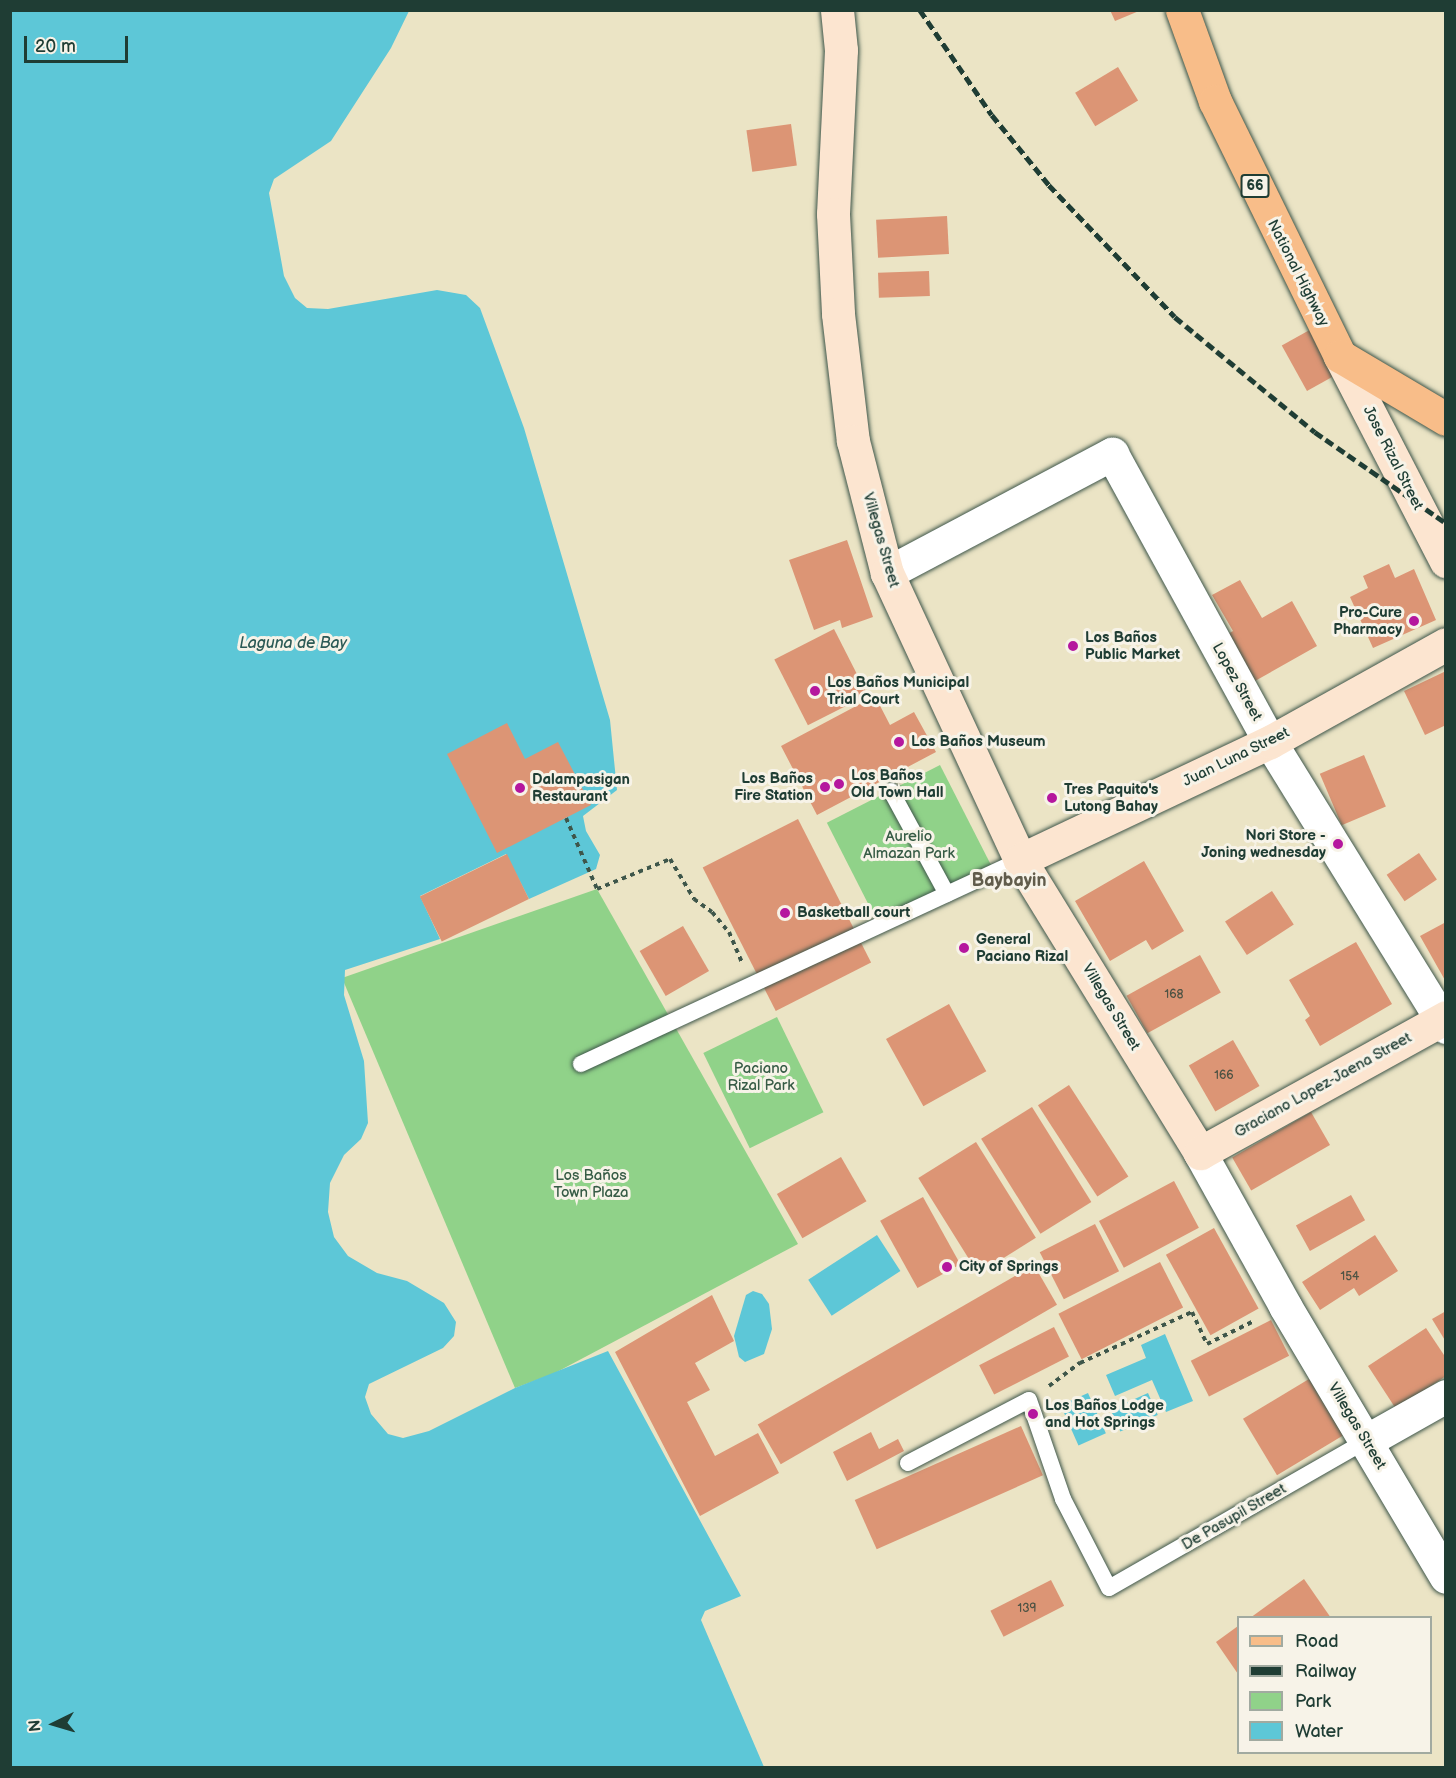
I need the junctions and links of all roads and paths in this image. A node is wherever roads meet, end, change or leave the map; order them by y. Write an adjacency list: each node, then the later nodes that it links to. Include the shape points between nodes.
1 (837, 10): 6 (street, Villegas Street, via 841,50 834,214 838,314 853,441)
2 (1182, 10): 3 (main road, National Highway / 66, via 1215,101)
3 (1340, 356): 4 (main road); 5 (street, Jose Rizal Street)
4 (1446, 419)
5 (1446, 561)
6 (887, 573): 8 (street, Lopez Street, via 1113,454); 11 (street, Villegas Street)
7 (1446, 644): 8 (street, Juan Luna Street)
8 (1270, 741): 11 (street, Juan Luna Street); 14 (street, Lopez Street)
9 (891, 791): 12 (lane)
10 (566, 818): 13 (path, via 597,889 670,859 694,899 729,932)
11 (1020, 860): 12 (lane); 16 (street, Villegas Street)
12 (947, 894): 13 (lane)
13 (752, 985): 15 (lane)
14 (1444, 1021): 16 (street, Graciano Lopez-Jaena Street)
15 (581, 1064)
16 (1200, 1153): 17 (street, Villegas Street)
17 (1285, 1306): 19 (path, via 1207,1344 1192,1312 1080,1363); 20 (street, Villegas Street)
18 (1446, 1396): 20 (street, De Pasupil Street)
19 (1029, 1400): 20 (lane, De Pasupil Street, via 1063,1499 1109,1588); 21 (lane)
20 (1366, 1441): 22 (street, Villegas Street)
21 (909, 1463)
22 (1446, 1577)

